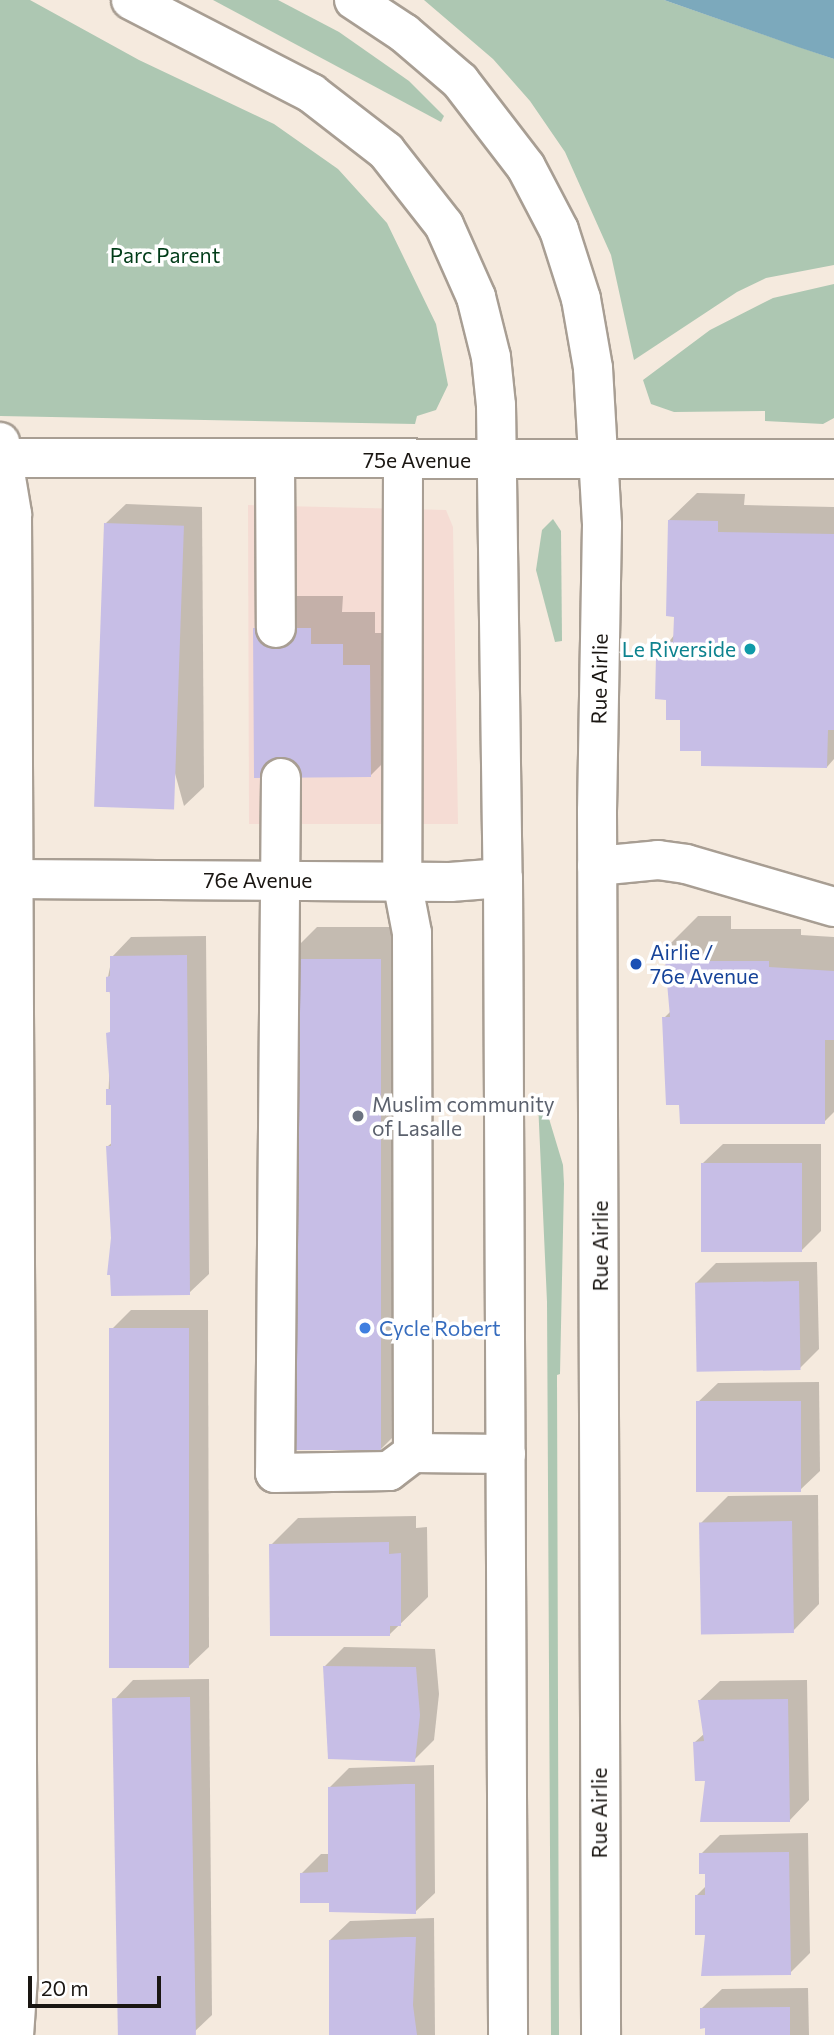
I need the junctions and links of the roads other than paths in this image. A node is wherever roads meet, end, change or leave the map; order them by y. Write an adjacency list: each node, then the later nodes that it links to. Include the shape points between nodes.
1 (131, 0): 8 (main road, via 337,110 386,151 415,183 444,225 476,297 492,367)
2 (354, 0): 4 (main road, Rue Airlie, via 404,33 460,81 505,134 545,201 581,299 593,368)
3 (2, 453): 5 (main road, 75e Avenue); 13 (main road, via 12,514)
4 (600, 458): 6 (main road, 75e Avenue); 8 (main road, 75e Avenue); 11 (main road, Rue Airlie)
5 (275, 459): 7 (main road, 75e Avenue); 9 (main road)
6 (834, 459)
7 (403, 460): 8 (main road, 75e Avenue); 15 (main road)
8 (496, 460): 12 (main road)
9 (276, 628)
10 (281, 778): 14 (main road)
11 (597, 866): 16 (main road, via 658,860 686,864); 21 (main road, Rue Airlie)
12 (503, 878): 15 (main road, 76e Avenue); 18 (main road)
13 (12, 879): 14 (main road, 76e Avenue); 19 (main road, via 18,1949)
14 (280, 880): 15 (main road, 76e Avenue); 17 (main road, via 275,1473 389,1471)
15 (402, 881): 17 (main road, via 412,933)
16 (834, 907)
17 (414, 1452): 18 (main road)
18 (506, 1454): 20 (main road)
19 (14, 2035)
20 (508, 2035)
21 (601, 2035)

